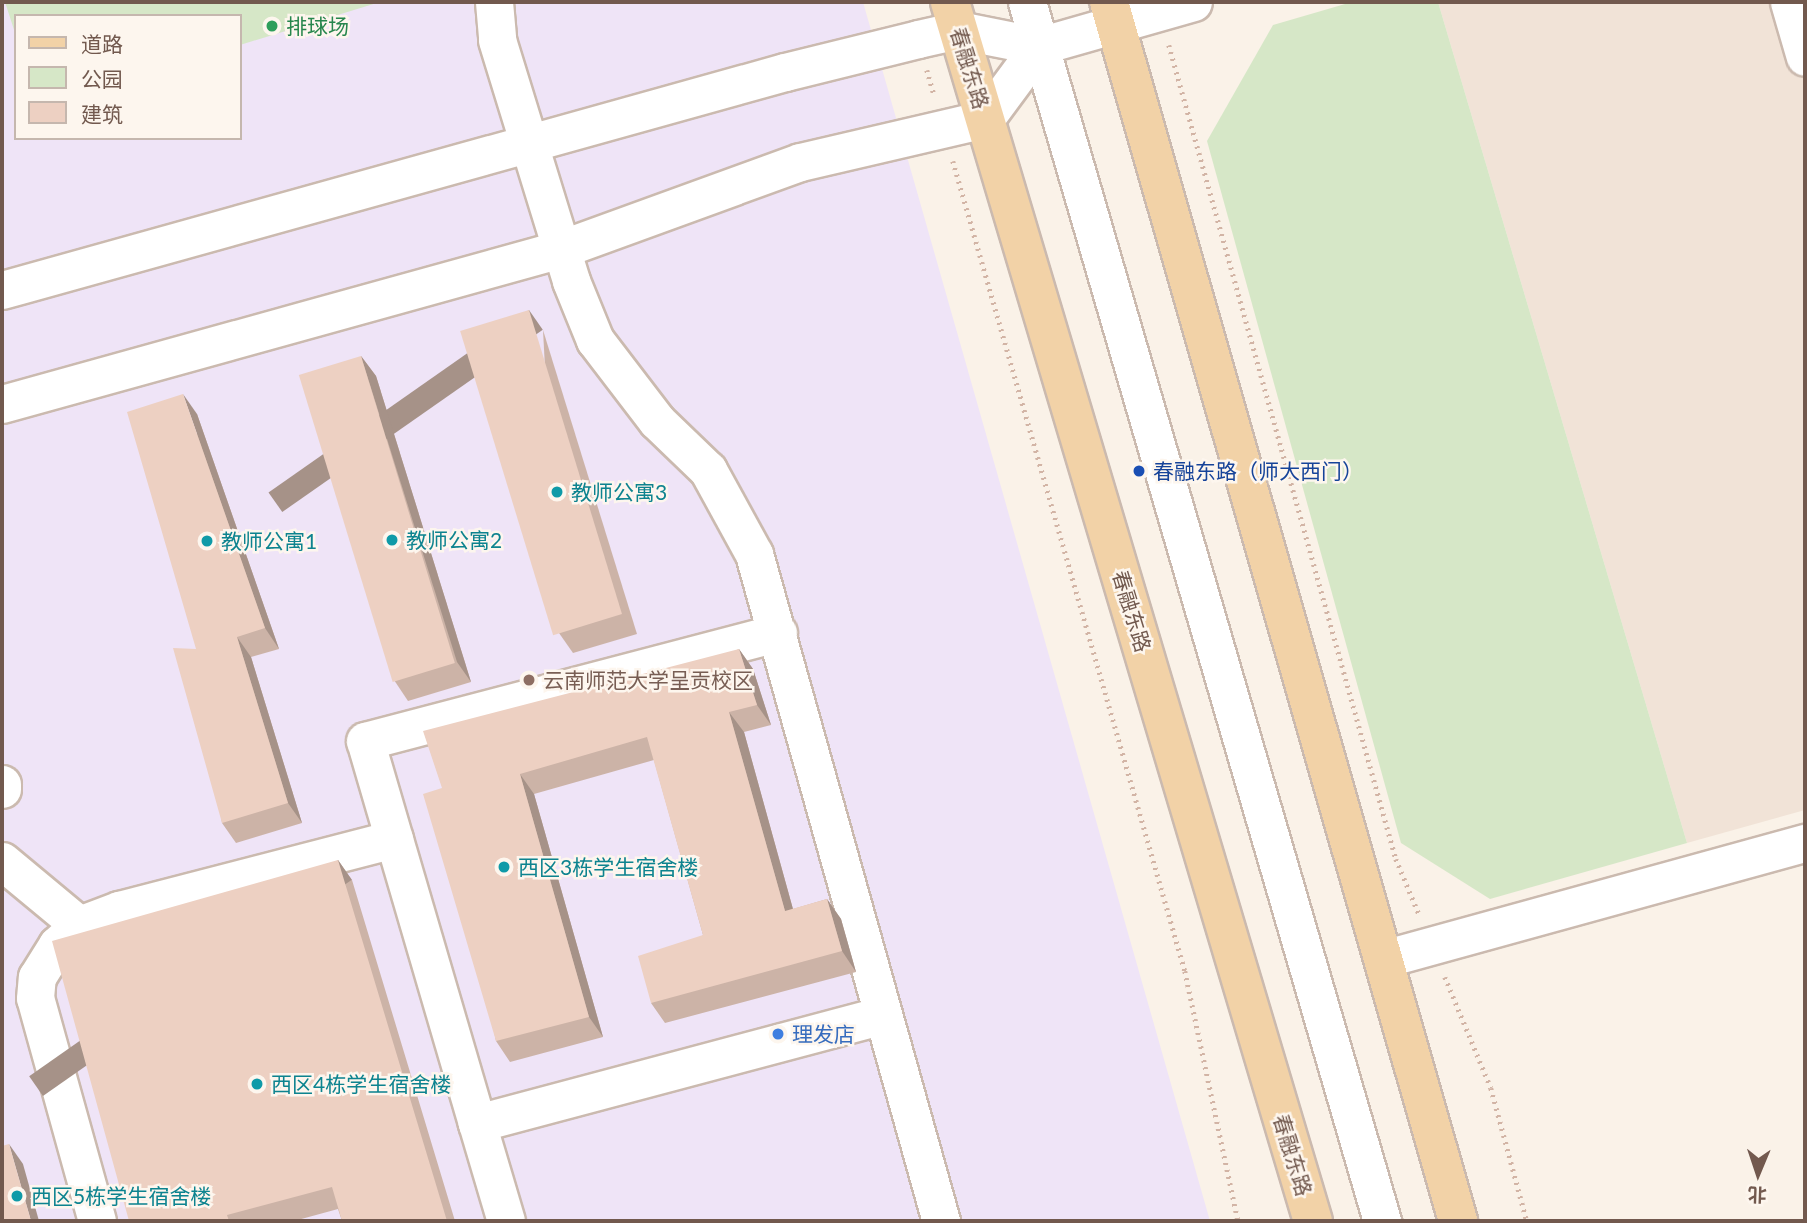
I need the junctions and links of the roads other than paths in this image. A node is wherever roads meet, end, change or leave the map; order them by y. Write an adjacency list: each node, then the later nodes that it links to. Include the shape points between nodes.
1 (494, 2): 10 (street, via 497,40)
2 (1027, 2): 7 (street)
3 (1789, 2): 8 (street)
4 (1176, 7): 5 (street)
5 (1112, 13): 7 (street); 19 (main road)
6 (954, 16): 7 (street); 9 (main road, 春融东路); 10 (street, via 918,39)
7 (1039, 46): 9 (street); 26 (street)
8 (1805, 57)
9 (985, 119): 11 (street, via 800,162); 25 (main road, 春融东路)
10 (529, 144): 11 (street); 12 (street)
11 (561, 249): 13 (street); 14 (street, via 596,340 657,421 708,470 754,554)
12 (2, 290)
13 (2, 404)
14 (778, 633): 15 (street, via 365,741); 20 (street)
15 (394, 839): 18 (street); 21 (street)
16 (1805, 843): 19 (street)
17 (2, 861): 18 (street)
18 (79, 925): 22 (street, via 57,945 37,977 35,998)
19 (1383, 959): 27 (main road)
20 (883, 1015): 21 (street); 24 (street)
21 (477, 1123): 23 (street)
22 (97, 1221)
23 (506, 1221)
24 (941, 1221)
25 (1313, 1221)
26 (1382, 1221)
27 (1458, 1221)

